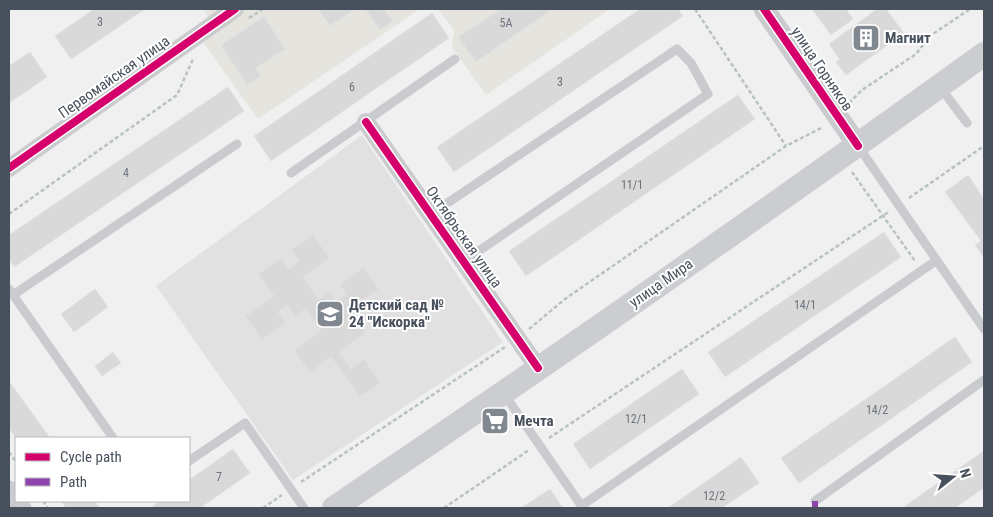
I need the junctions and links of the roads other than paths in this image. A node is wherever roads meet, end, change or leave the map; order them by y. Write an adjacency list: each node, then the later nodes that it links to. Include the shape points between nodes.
1 (764, 9): 9 (street, улица Горняков)
2 (241, 14): 10 (street, Первомайская улица)
3 (984, 54): 5 (main road, улица Мира)
4 (455, 59): 6 (lane)
5 (940, 86): 7 (lane); 9 (main road, улица Мира)
6 (366, 122): 11 (lane); 12 (street, Октябрьская улица)
7 (967, 123)
8 (237, 144): 15 (lane)
9 (858, 146): 13 (lane); 17 (main road, улица Мира)
10 (9, 168)
11 (291, 174)
12 (431, 214): 14 (street, Октябрьская улица); 14 (lane, via 677,49 690,63 708,94)
13 (937, 260): 16 (lane); 23 (lane)
14 (464, 261): 17 (street, Октябрьская улица)
15 (11, 292): 20 (lane)
16 (984, 329)
17 (538, 368): 19 (main road, улица Мира)
18 (984, 380): 22 (lane)
19 (504, 394): 23 (lane); 25 (main road, улица Мира)
20 (112, 437)
21 (190, 460): 24 (lane, via 245,423)
22 (815, 501)
23 (582, 507)
24 (304, 508)
25 (334, 508)

